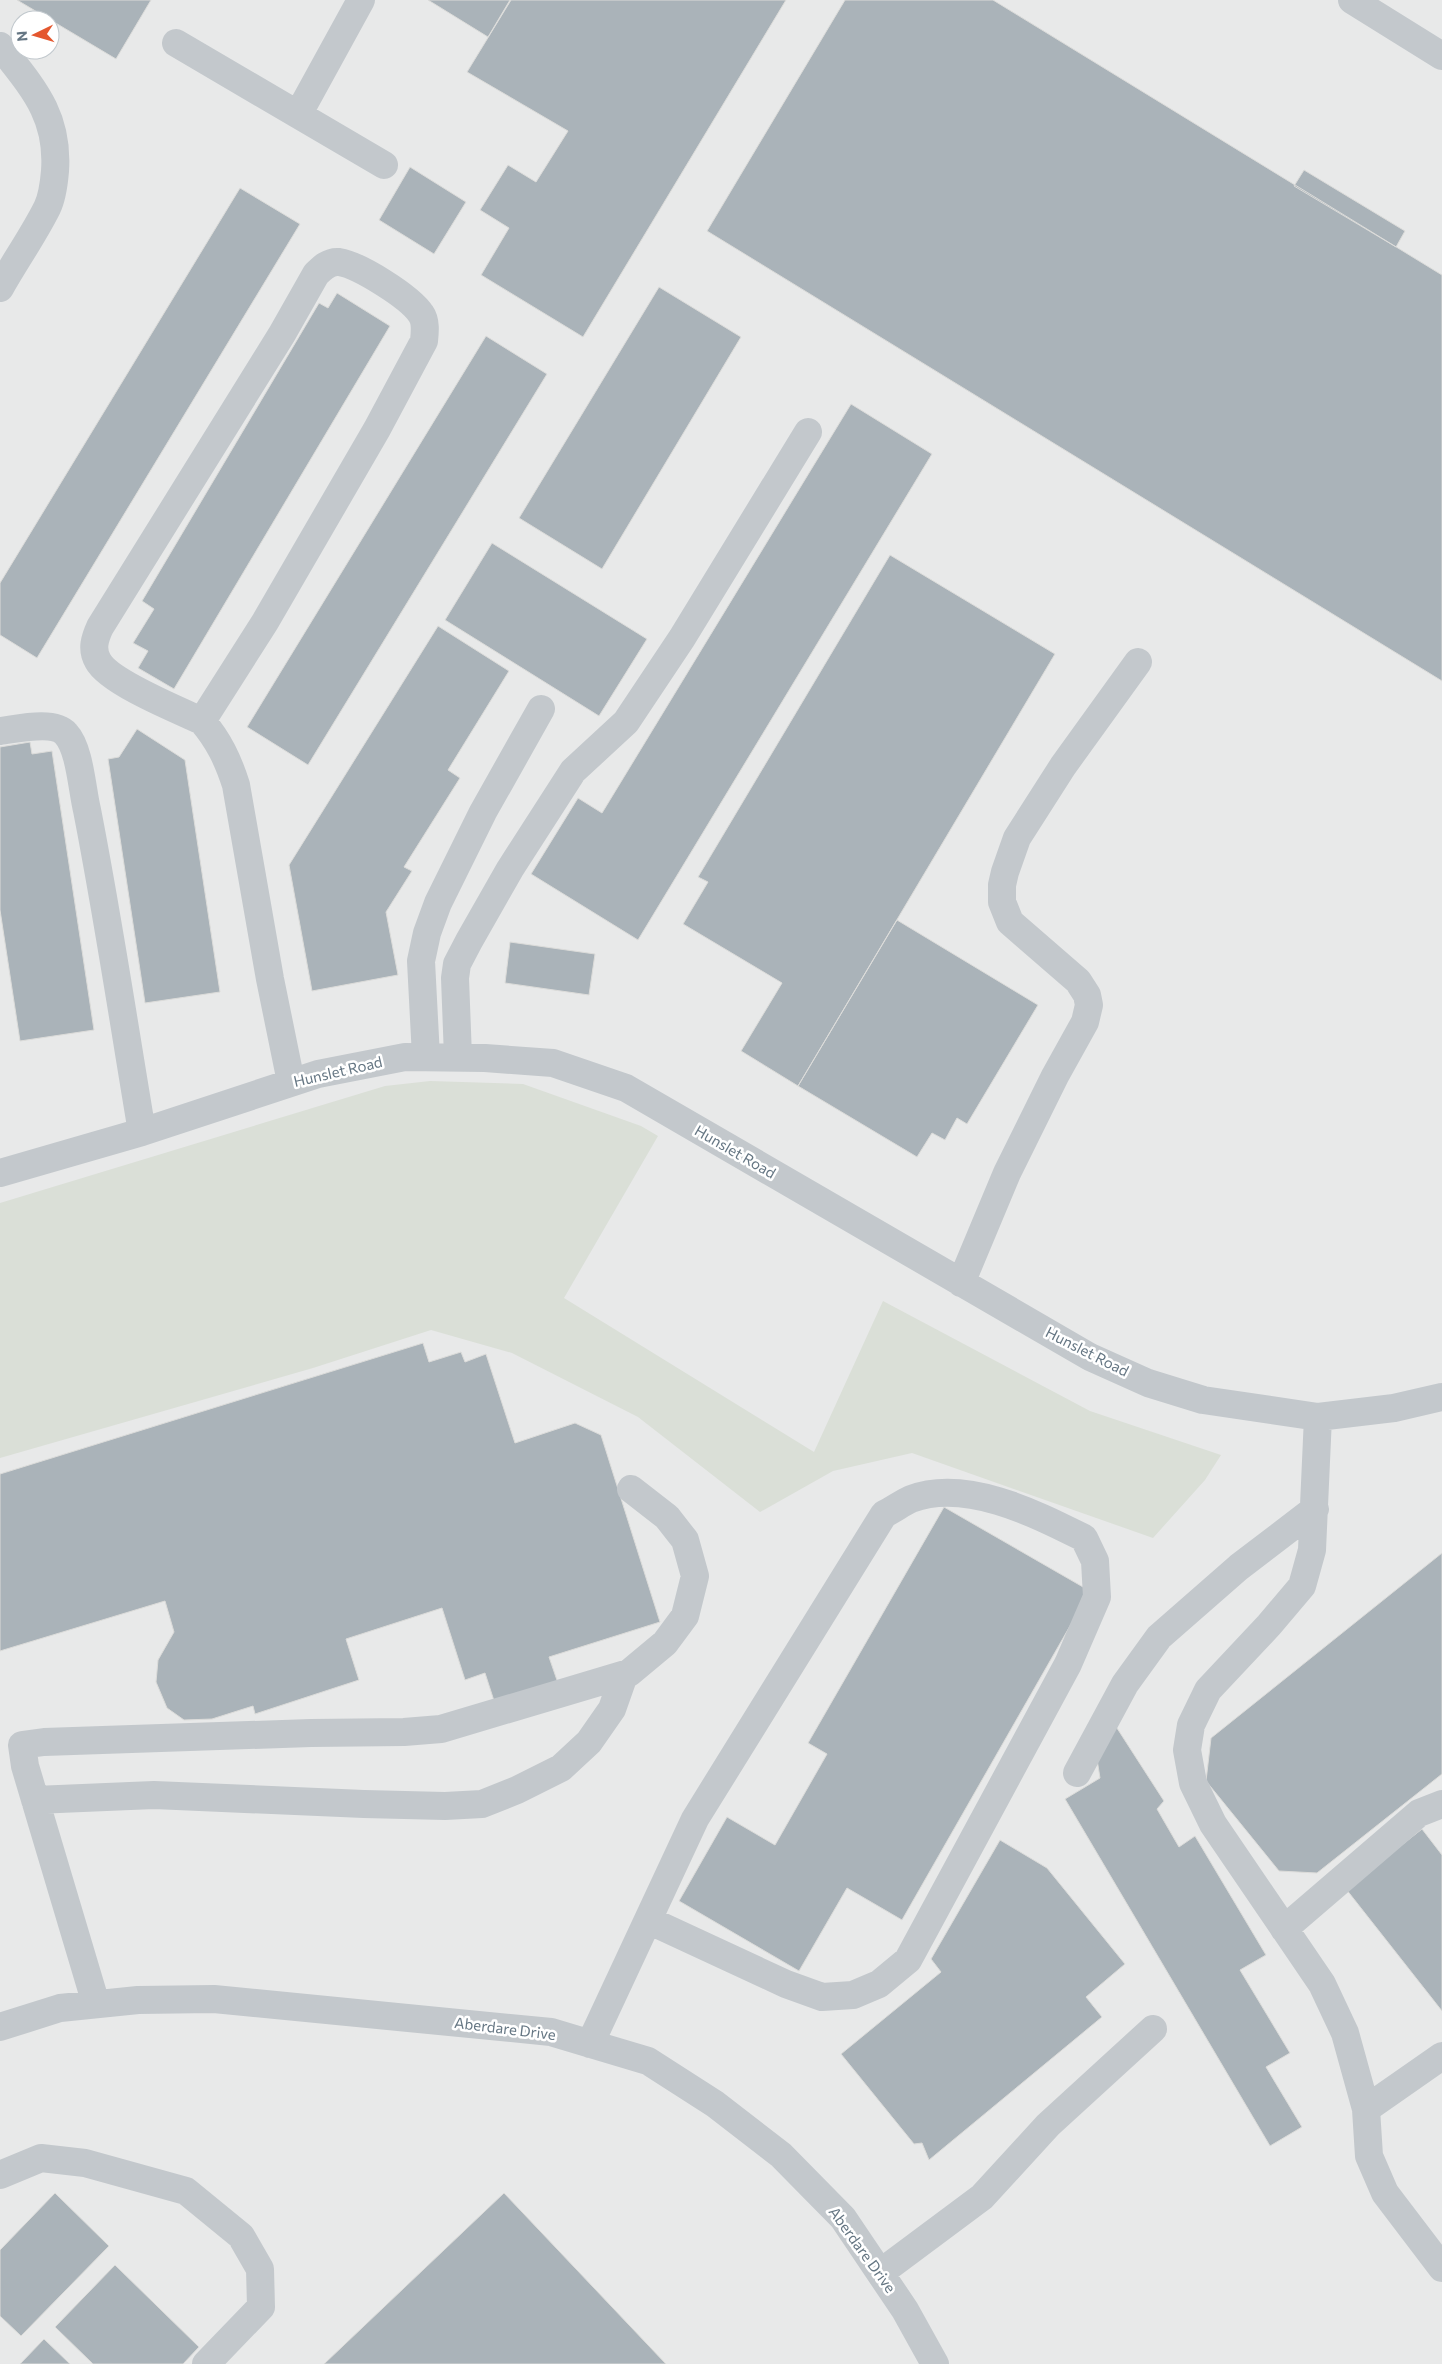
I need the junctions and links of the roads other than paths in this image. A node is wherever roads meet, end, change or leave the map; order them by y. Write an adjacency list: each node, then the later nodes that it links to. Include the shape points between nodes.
1 (361, 0): 6 (street)
2 (1352, 0): 5 (street)
3 (176, 43): 6 (street)
4 (0, 46): 8 (street, via 34,89 51,123 56,156 47,207)
5 (1442, 56)
6 (299, 114): 7 (street)
7 (384, 165)
8 (0, 288)
9 (808, 432): 15 (street, via 682,638 626,722 573,771 469,940 457,964 455,978)
10 (1138, 662): 19 (street, via 1063,766 1017,838 1005,872 1002,902 1005,915 1078,980 1089,1005 1085,1022 1007,1173)
11 (541, 709): 14 (street, via 483,812 438,903 427,933 421,961)
12 (202, 721): 12 (street, via 265,622 378,429 424,341 422,314 390,286 338,262 323,267 316,274 94,641 97,660 117,679); 16 (street, via 226,756 236,785)
13 (0, 730): 17 (street, via 42,726 58,728 66,734 75,753)
14 (426, 1057): 15 (street, Hunslet Road); 16 (street, Hunslet Road, via 405,1057)
15 (458, 1057): 19 (street, Hunslet Road, via 553,1063 626,1088)
16 (291, 1082): 17 (street, Hunslet Road)
17 (142, 1132): 18 (street, Hunslet Road)
18 (0, 1173)
19 (962, 1283): 21 (street, Hunslet Road, via 1090,1356 1148,1383 1203,1400)
20 (1442, 1397): 21 (street, Hunslet Road, via 1394,1408)
21 (1318, 1417): 23 (street)
22 (631, 1490): 24 (street, via 667,1517 685,1540 695,1576 685,1616 665,1643)
23 (1314, 1509): 26 (street, via 1238,1567 1159,1637 1125,1684); 30 (street, via 1312,1550 1302,1586 1208,1690 1191,1725 1187,1750 1193,1783 1213,1824)
24 (624, 1674): 25 (street, via 441,1729 44,1742); 27 (street, via 612,1709 588,1742 561,1768 482,1804 364,1804 154,1795)
25 (11, 1747): 27 (street, via 25,1766)
26 (1077, 1773)
27 (34, 1800): 31 (street)
28 (1442, 1804): 30 (street, via 1418,1813)
29 (648, 1920): 29 (street, via 695,1819 884,1514 911,1499 939,1493 969,1494 1007,1503 1084,1538 1095,1561 1097,1597 1068,1664 908,1960 879,1984 853,1995 822,1997 786,1984); 34 (street)
30 (1284, 1929): 36 (street, via 1322,1984 1345,2033)
31 (96, 2004): 32 (street, Aberdare Drive, via 60,2008); 34 (street, Aberdare Drive, via 214,1999 551,2032)
32 (0, 2027)
33 (1153, 2029): 39 (street, via 1048,2125 982,2198)
34 (590, 2044): 39 (street, Aberdare Drive, via 648,2061 715,2104 781,2155 843,2218)
35 (1442, 2056): 36 (street)
36 (1366, 2109): 38 (street, via 1369,2156 1385,2194)
37 (0, 2174): 40 (street, via 41,2158 85,2163 186,2191 241,2236 260,2269 261,2307)
38 (1442, 2268)
39 (880, 2273): 41 (street, Aberdare Drive)
40 (206, 2364)
41 (935, 2364)

